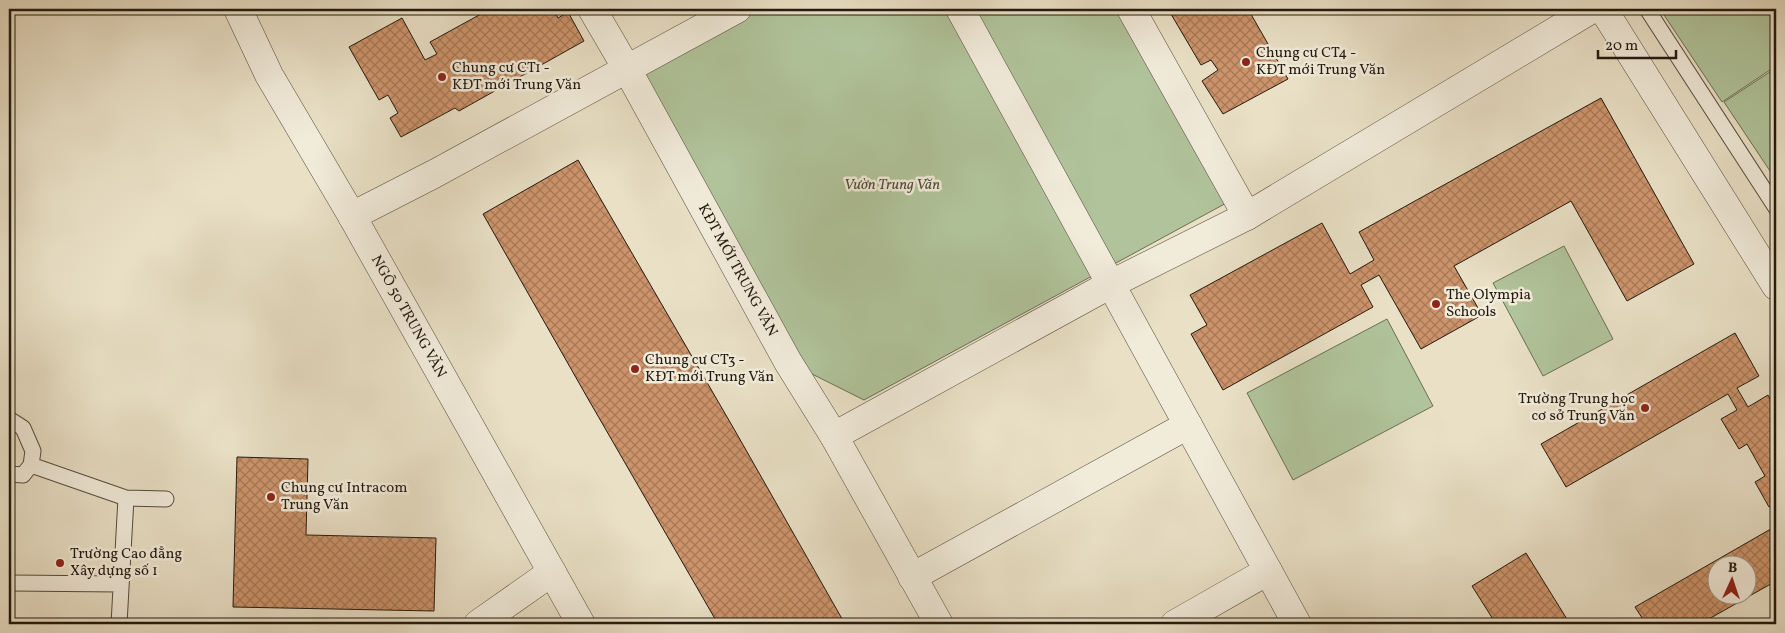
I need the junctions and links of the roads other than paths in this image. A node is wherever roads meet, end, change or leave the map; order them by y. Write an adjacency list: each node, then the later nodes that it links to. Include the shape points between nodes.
1 (592, 9): 9 (street, KĐT MỚI TRUNG VĂN)
2 (736, 9): 9 (street)
3 (960, 9): 13 (street)
4 (1131, 9): 12 (street)
5 (1592, 9): 12 (street)
6 (1603, 9): 14 (street)
7 (1647, 9): 10 (lane)
8 (243, 10): 11 (street, NGÕ 50 TRUNG VĂN, via 269,75)
9 (627, 69): 11 (street); 17 (street, KĐT MỚI TRUNG VĂN, via 788,362)
10 (1776, 208)
11 (352, 216): 23 (street, NGÕ 50 TRUNG VĂN)
12 (1247, 216): 13 (street)
13 (1111, 284): 16 (street); 17 (street)
14 (1776, 286)
15 (9, 420): 18 (lane, via 23,428 33,451)
16 (1188, 425): 22 (street); 24 (street)
17 (834, 436): 24 (street, KĐT MỚI TRUNG VĂN)
18 (31, 465): 19 (lane, via 23,475); 20 (lane)
19 (9, 474)
20 (126, 498): 21 (lane); 26 (lane)
21 (166, 499)
22 (1268, 571): 31 (street); 32 (street)
23 (552, 572): 28 (street); 29 (street, NGÕ 50 TRUNG VĂN)
24 (912, 577): 30 (street, KĐT MỚI TRUNG VĂN)
25 (9, 582): 26 (lane)
26 (120, 584): 27 (lane)
27 (119, 624)
28 (478, 624)
29 (581, 624)
30 (939, 624)
31 (1175, 624)
32 (1297, 624)

